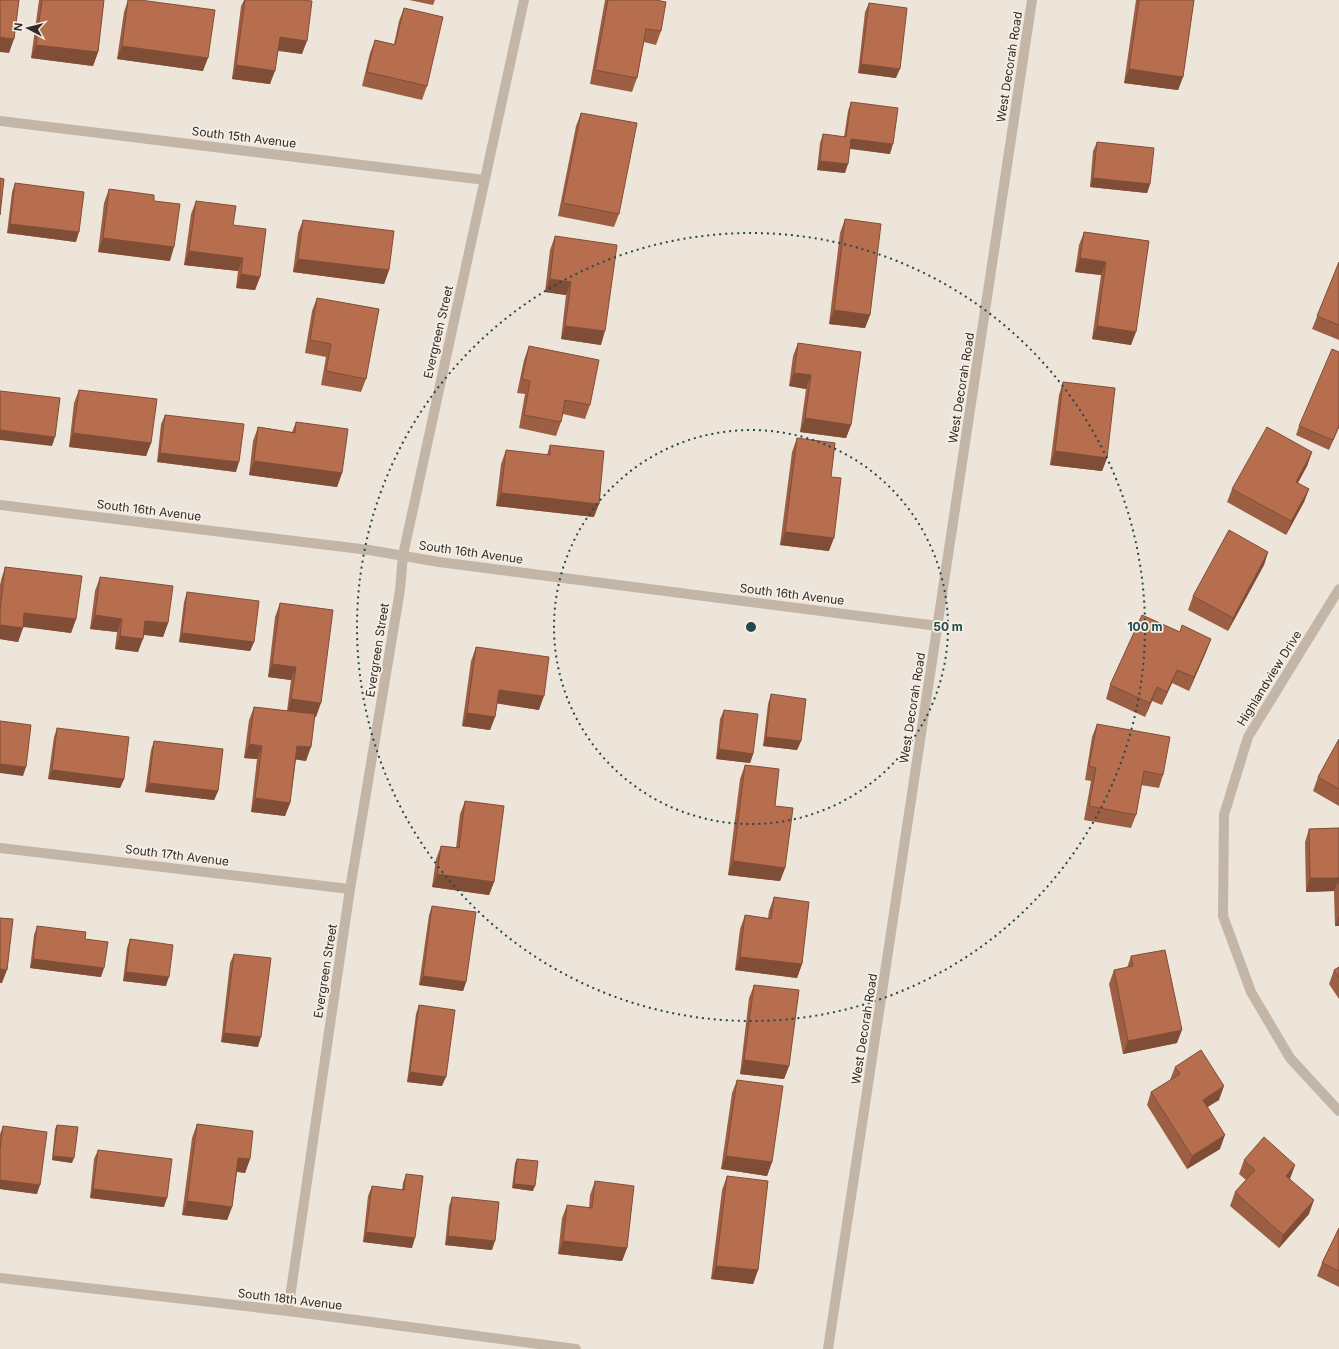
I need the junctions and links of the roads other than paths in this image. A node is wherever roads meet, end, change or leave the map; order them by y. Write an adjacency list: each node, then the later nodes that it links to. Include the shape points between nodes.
1 (524, 0): 4 (street, Evergreen Street)
2 (1032, 0): 8 (street, West Decorah Road)
3 (0, 121): 4 (street, South 15th Avenue)
4 (485, 180): 6 (street, Evergreen Street)
5 (0, 505): 6 (street, South 16th Avenue)
6 (403, 555): 8 (street, South 16th Avenue, via 439,562); 10 (street, Evergreen Street, via 400,590)
7 (1339, 589): 11 (street, Highlandview Drive, via 1248,737 1224,815 1223,916 1251,992 1290,1058)
8 (938, 626): 15 (street, West Decorah Road)
9 (0, 848): 10 (street, South 17th Avenue)
10 (350, 889): 13 (street, Evergreen Street)
11 (1339, 1111)
12 (0, 1278): 13 (street, South 18th Avenue)
13 (288, 1312): 14 (street, South 18th Avenue)
14 (576, 1349)
15 (828, 1349)

